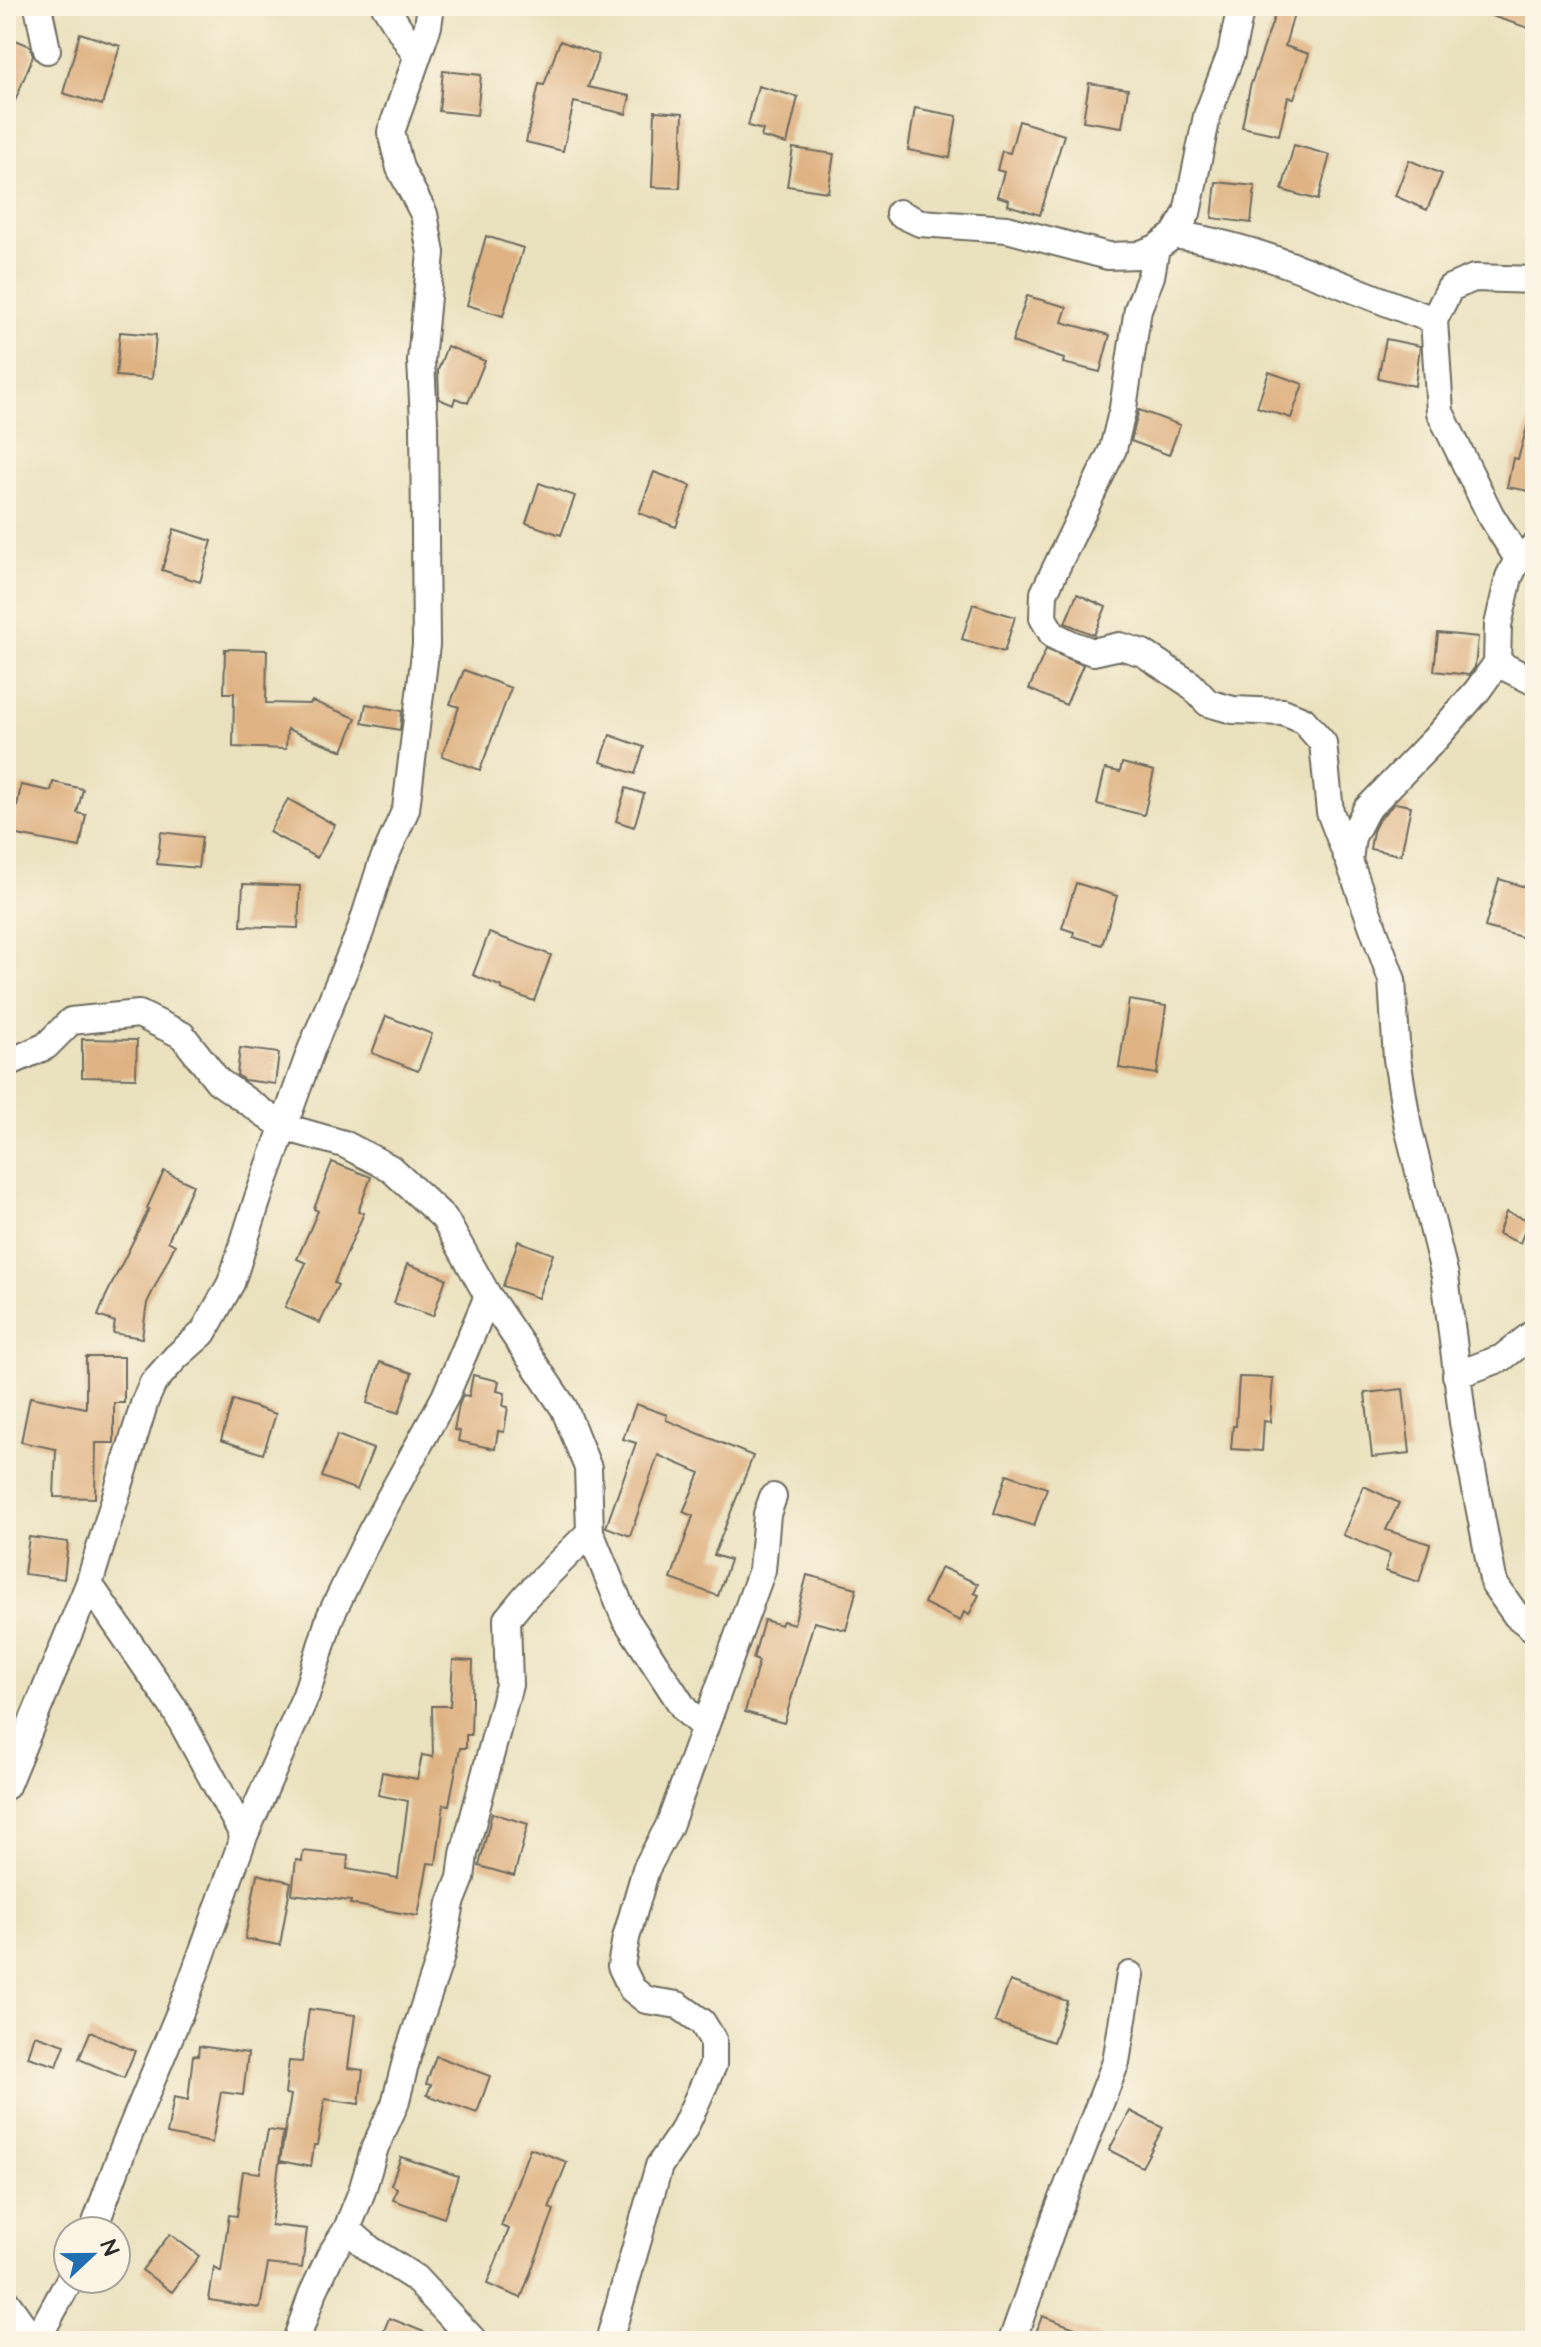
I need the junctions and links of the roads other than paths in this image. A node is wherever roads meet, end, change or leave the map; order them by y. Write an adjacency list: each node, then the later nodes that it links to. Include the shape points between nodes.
1 (38, 6): 5 (street)
2 (385, 6): 6 (street)
3 (431, 6): 6 (street)
4 (1241, 6): 8 (street, via 1231,54 1207,116 1187,213)
5 (47, 50)
6 (417, 57): 16 (street, via 391,132 400,168 424,214 431,253 421,361 426,645 406,809)
7 (899, 213): 8 (street, via 920,223 1007,229 1108,256 1138,255)
8 (1165, 242): 10 (street, via 1206,239); 14 (street, via 1138,309 1113,449 1044,593 1043,618 1053,635 1093,652 1120,646 1143,653 1190,684 1208,703 1283,712 1303,720 1323,743 1330,812)
9 (1535, 280): 10 (street, via 1474,278 1450,288)
10 (1434, 320): 11 (street, via 1440,412 1490,514)
11 (1526, 552): 12 (street, via 1509,577 1498,625)
12 (1497, 663): 13 (street); 14 (street, via 1435,739 1366,810 1352,837)
13 (1535, 682)
14 (1349, 861): 19 (street, via 1392,980 1408,1127 1445,1276)
15 (6, 1064): 16 (street, via 46,1046 71,1021 139,1014 182,1035 218,1081)
16 (284, 1127): 17 (street, via 344,1144 390,1168 444,1218); 22 (street, via 218,1310 203,1333 153,1383 145,1401)
17 (488, 1296): 21 (street, via 564,1408 588,1468); 26 (street, via 445,1397 330,1617 306,1695)
18 (1535, 1332): 19 (street, via 1502,1358)
19 (1456, 1375): 23 (street, via 1494,1584 1516,1615)
20 (773, 1497): 24 (street, via 762,1570)
21 (590, 1532): 24 (street, via 625,1618 685,1710); 29 (street, via 507,1619 509,1685 441,1956 395,2104)
22 (89, 1584): 25 (street); 26 (street, via 174,1708)
23 (1535, 1630)
24 (704, 1727): 35 (street, via 669,1826 646,1869 621,1966 632,1989 646,2000 678,2005 702,2022 713,2040 713,2065 683,2131 659,2166)
25 (6, 1786)
26 (244, 1836): 28 (street)
27 (1130, 1975): 36 (street, via 1116,2062)
28 (99, 2215)
29 (347, 2229): 33 (street, via 312,2295); 34 (street, via 415,2278)
30 (61, 2295): 32 (street)
31 (6, 2302): 32 (street)
32 (35, 2341)
33 (296, 2341)
34 (474, 2341)
35 (609, 2341)
36 (1012, 2341)

